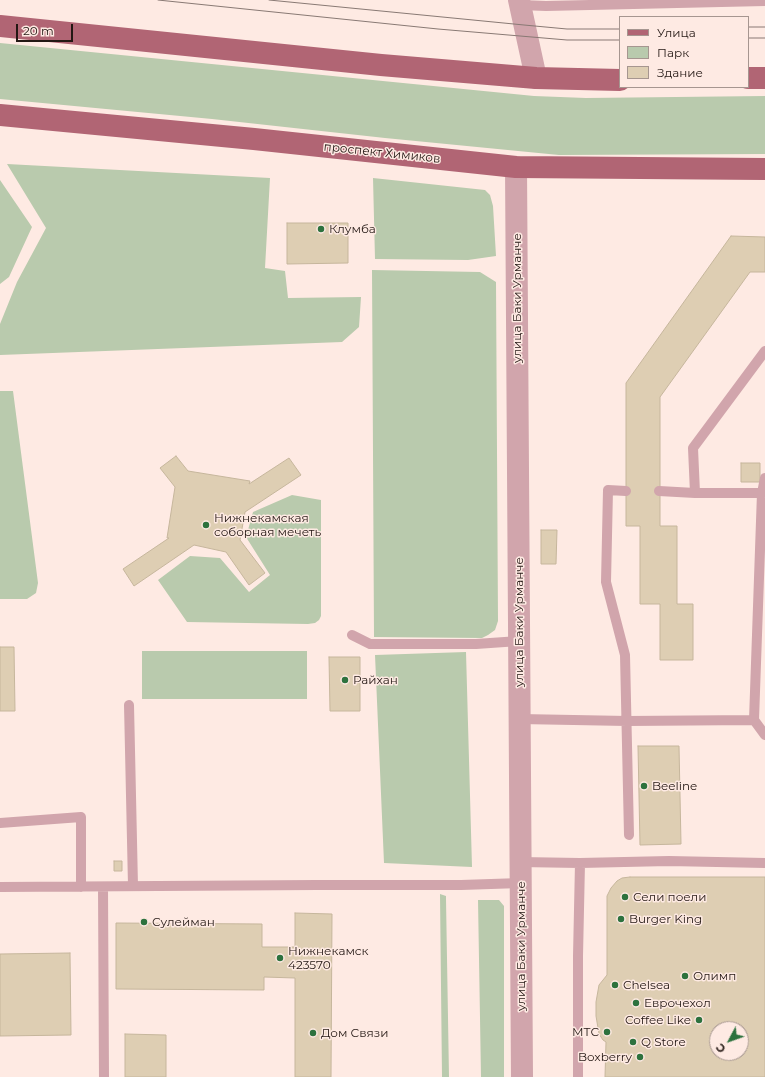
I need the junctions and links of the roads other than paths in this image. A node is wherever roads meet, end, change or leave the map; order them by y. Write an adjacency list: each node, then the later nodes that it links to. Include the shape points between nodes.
1 (765, 1): 2 (lane, via 554,6)
2 (519, 3): 4 (street)
3 (0, 26): 4 (main road)
4 (536, 78): 7 (main road)
5 (749, 78): 6 (main road)
6 (765, 78)
7 (619, 80)
8 (0, 115): 9 (main road, проспект Химиков)
9 (516, 167): 10 (main road, проспект Химиков); 18 (street, улица Баки Урманче)
10 (765, 169)
11 (765, 351): 15 (lane, via 693,448)
12 (765, 478): 16 (lane)
13 (626, 491): 22 (lane, via 608,490 606,582 625,655)
14 (659, 491): 15 (lane)
15 (695, 493): 16 (lane)
16 (762, 493): 21 (lane)
17 (352, 635): 18 (lane, via 370,644 476,644)
18 (519, 641): 20 (street, улица Баки Урманче)
19 (129, 705): 29 (lane)
20 (520, 719): 22 (lane); 28 (street, улица Баки Урманче)
21 (754, 720): 22 (lane); 23 (lane)
22 (627, 721): 25 (lane)
23 (765, 735)
24 (0, 823): 31 (lane, via 81,817)
25 (629, 835)
26 (580, 863): 27 (lane); 28 (lane); 35 (lane)
27 (765, 863)
28 (521, 872): 29 (lane, via 461,885); 34 (street, улица Баки Урманче)
29 (132, 886): 32 (lane)
30 (0, 887): 31 (lane)
31 (81, 887): 32 (lane)
32 (103, 887): 33 (lane)
33 (104, 1077)
34 (522, 1077)
35 (578, 1077)

